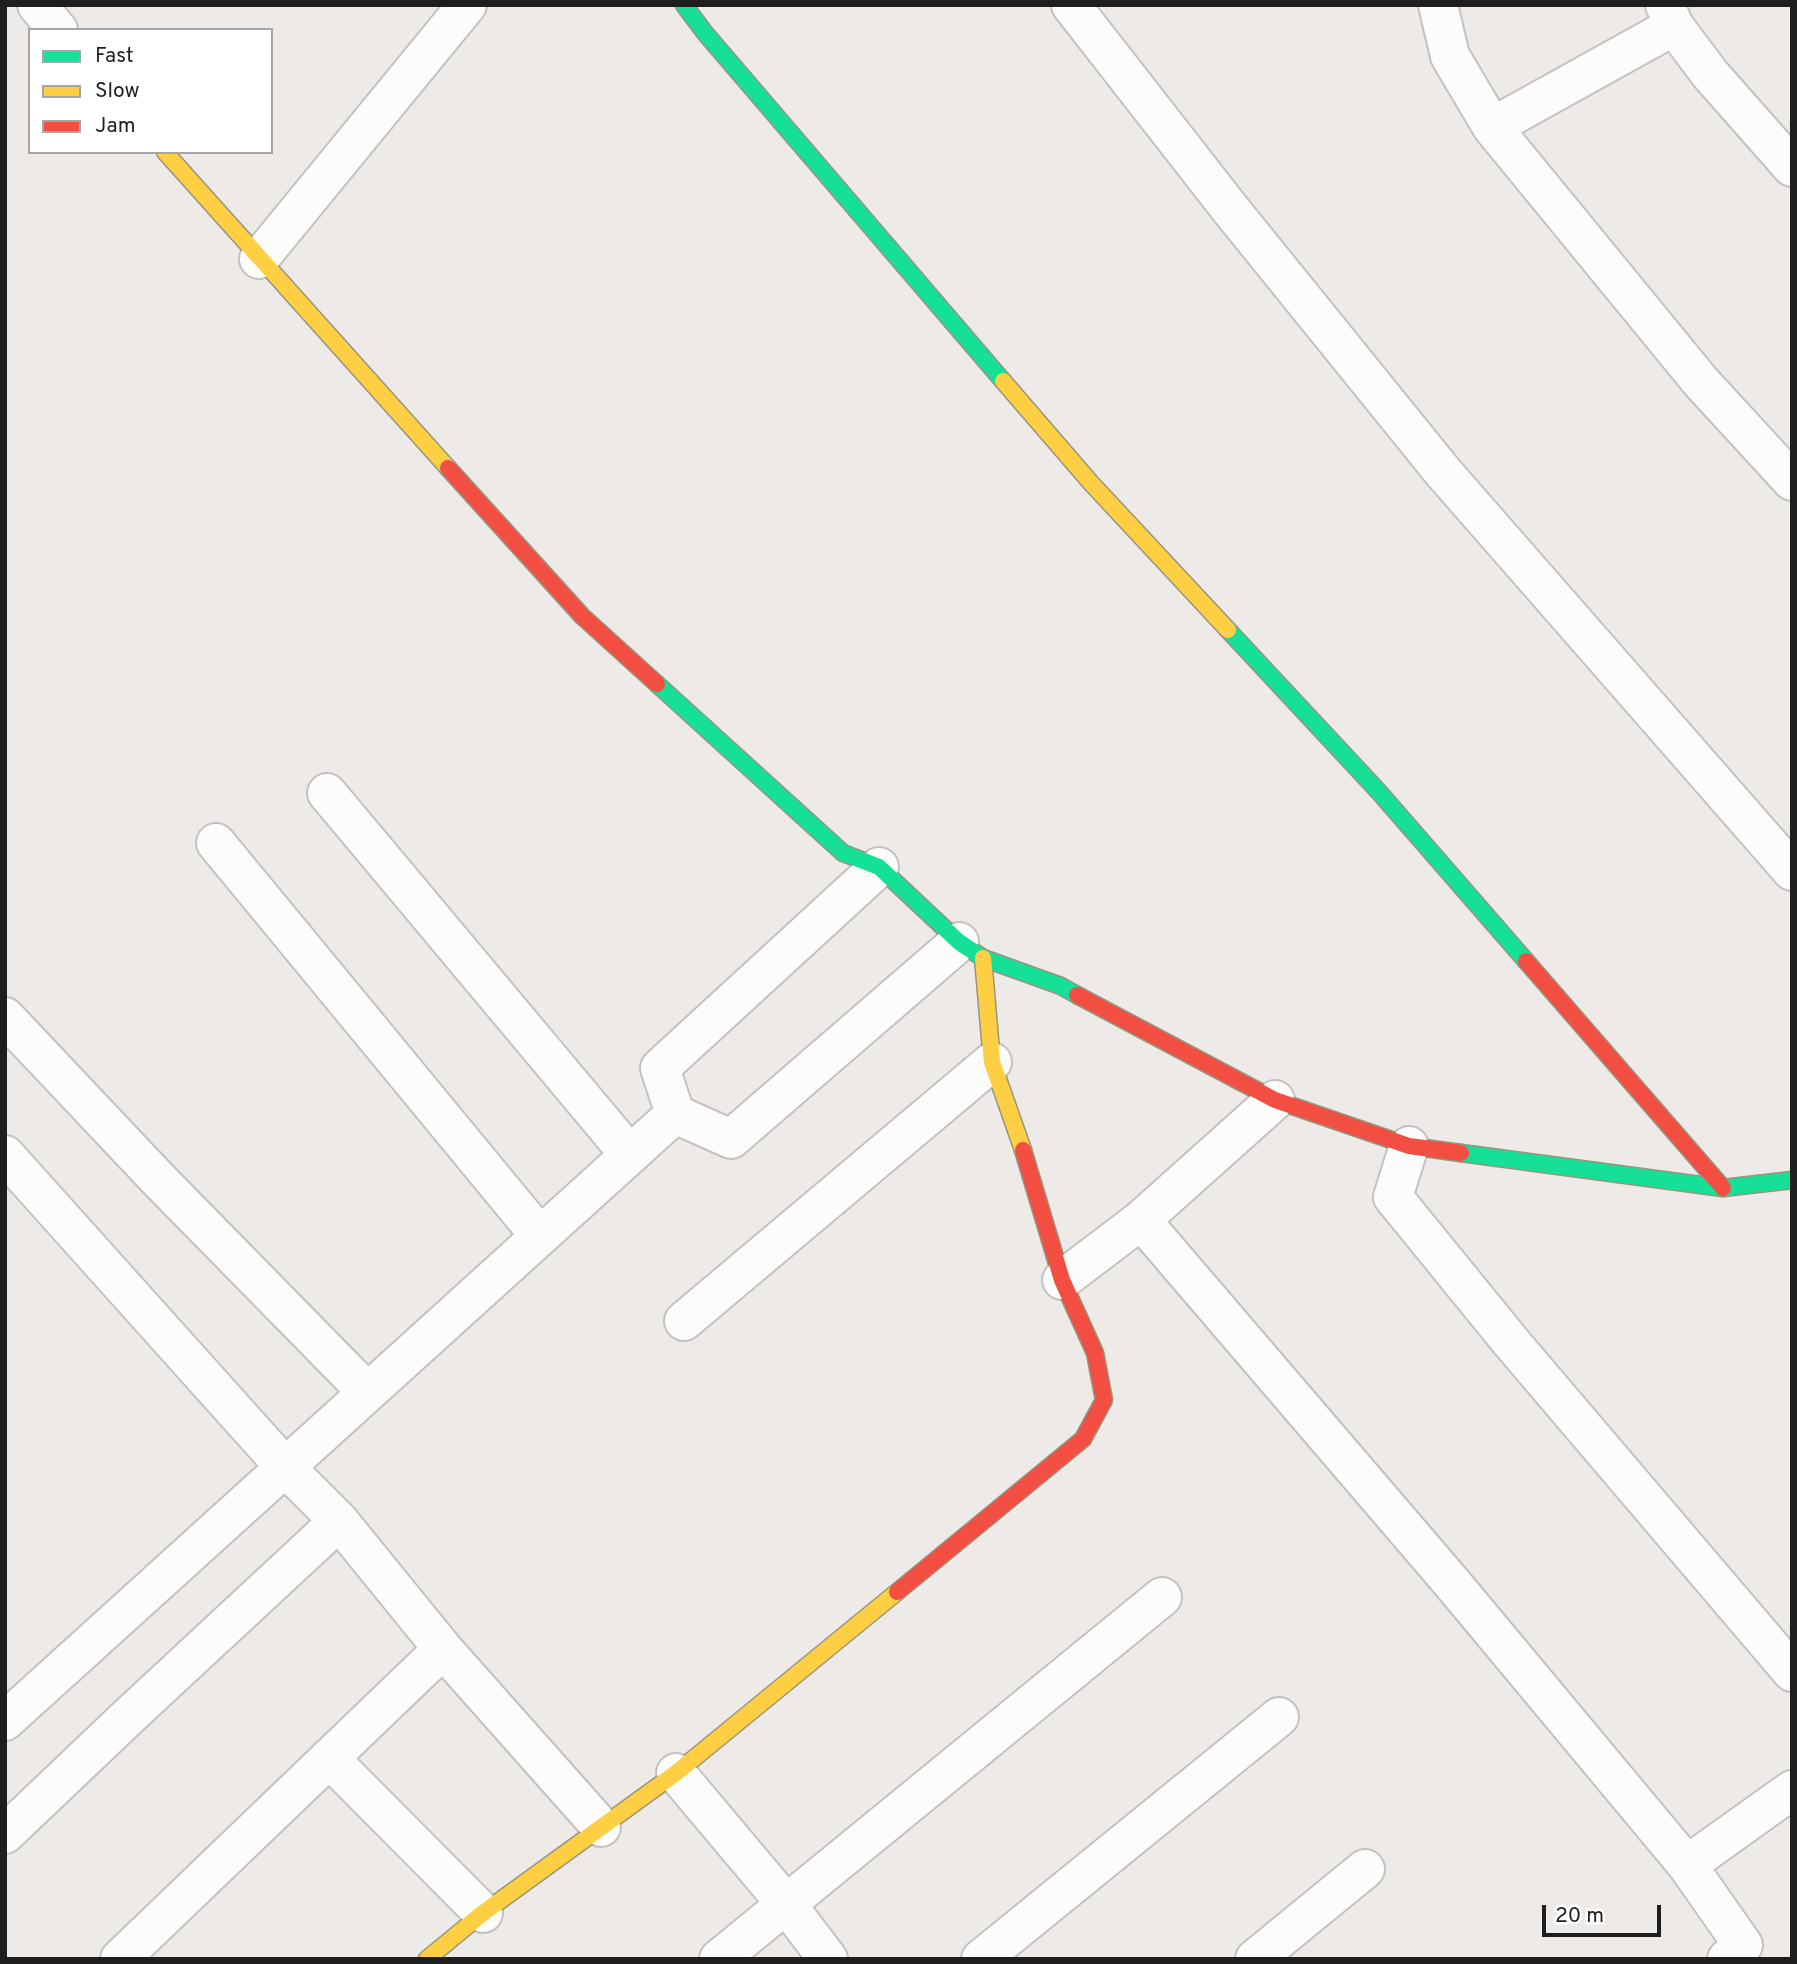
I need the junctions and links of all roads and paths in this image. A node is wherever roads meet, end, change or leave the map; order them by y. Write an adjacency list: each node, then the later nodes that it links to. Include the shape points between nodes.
1 (37, 5): 7 (street)
2 (467, 5): 11 (street)
3 (684, 5): 26 (street, via 1091,483 1379,792)
4 (1071, 5): 16 (street, via 1443,472)
5 (1437, 5): 8 (street, via 1450,56)
6 (1669, 16): 8 (street); 10 (street, via 1710,74)
7 (56, 28)
8 (1492, 127): 12 (street, via 1701,382)
9 (167, 154): 11 (street)
10 (1792, 167)
11 (259, 259): 15 (street, via 582,616 843,853)
12 (1792, 481)
13 (327, 793): 24 (street)
14 (216, 843): 28 (street)
15 (879, 867): 17 (street); 21 (street, via 660,1068)
16 (1792, 871)
17 (971, 950): 19 (street); 20 (street, via 1061,986); 21 (street, via 731,1139)
18 (5, 1017): 31 (street)
19 (992, 1062): 29 (street); 30 (street)
20 (1275, 1100): 22 (street); 27 (street)
21 (675, 1114): 24 (street)
22 (1409, 1146): 26 (street); 36 (street, via 1393,1197)
23 (5, 1155): 32 (street)
24 (630, 1155): 28 (street)
25 (1792, 1180): 26 (street)
26 (1723, 1188)
27 (1141, 1220): 29 (street); 44 (street)
28 (540, 1236): 31 (street)
29 (1062, 1280): 40 (street, via 1095,1353 1104,1400 1083,1439)
30 (684, 1321)
31 (367, 1392): 32 (street)
32 (285, 1466): 33 (street); 38 (street)
33 (340, 1521): 35 (street); 43 (street)
34 (1162, 1597): 46 (street)
35 (443, 1649): 39 (street); 42 (street)
36 (1792, 1672)
37 (1279, 1717): 53 (street)
38 (5, 1721)
39 (329, 1758): 47 (street); 49 (street)
40 (676, 1773): 42 (street); 46 (street)
41 (1792, 1790): 44 (street)
42 (601, 1827): 47 (street)
43 (5, 1834)
44 (1687, 1865): 48 (street)
45 (1365, 1869): 54 (street)
46 (787, 1905): 51 (street); 52 (street)
47 (483, 1913): 50 (street)
48 (1742, 1954)
49 (120, 1959)
50 (427, 1959)
51 (719, 1959)
52 (828, 1959)
53 (981, 1959)
54 (1255, 1959)

